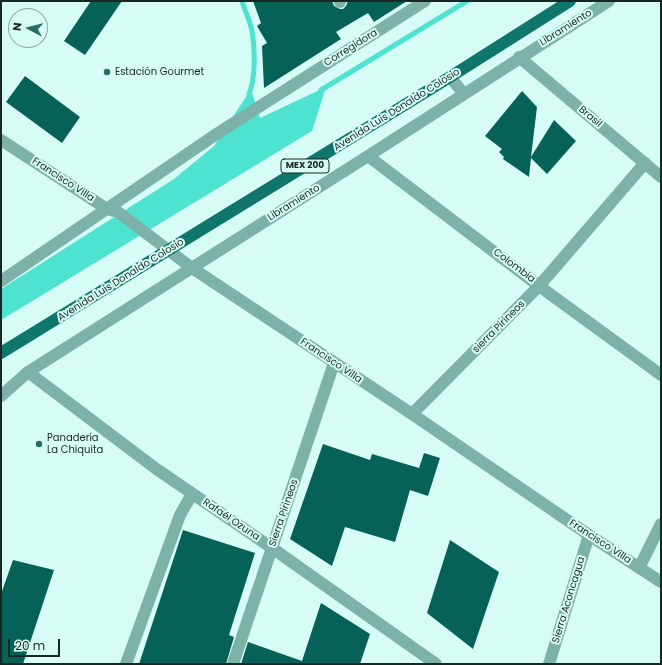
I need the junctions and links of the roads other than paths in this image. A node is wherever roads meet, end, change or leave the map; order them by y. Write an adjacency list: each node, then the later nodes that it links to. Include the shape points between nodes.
1 (425, 1): 11 (street, Corregidora, via 218,133)
2 (570, 1): 5 (main road, Avenida Luis Donaldo Colosio / MEX 200)
3 (609, 1): 4 (street, Libramiento)
4 (520, 58): 6 (street, Libramiento); 9 (street, Brasil)
5 (450, 77): 6 (street); 12 (main road, Avenida Luis Donaldo Colosio / MEX 200)
6 (464, 94): 8 (street, Libramiento)
7 (1, 140): 11 (street, Francisco Villa)
8 (368, 156): 13 (street, Libramiento); 15 (street, Colombia)
9 (645, 163): 10 (street, Brasil); 15 (street, sierra Pirineos)
10 (661, 177)
11 (113, 210): 12 (street, Francisco Villa); 14 (street, Corregidora)
12 (169, 251): 13 (street, Francisco Villa); 16 (main road, Avenida Luis Donaldo Colosio / MEX 200)
13 (192, 268): 19 (street, Francisco Villa); 20 (street, Libramiento)
14 (1, 281)
15 (539, 286): 21 (street, Colombia); 23 (street, sierra Pirineos)
16 (39, 330): 17 (main road, Avenida Luis Donaldo Colosio / MEX 200); 18 (main road, Avenida Luis Donaldo Colosio / MEX 200)
17 (1, 353)
18 (1, 362)
19 (334, 363): 23 (street, Francisco Villa); 27 (street, Sierra Pirineos)
20 (28, 372): 22 (street, Libramiento); 24 (street, Rafaél Ozuna)
21 (661, 375)
22 (1, 396)
23 (412, 414): 26 (street, Francisco Villa)
24 (192, 494): 27 (street, Rafaél Ozuna); 30 (street, via 180,515)
25 (661, 524): 28 (street)
26 (589, 535): 28 (street, Francisco Villa); 33 (street, Sierra Aconcagua)
27 (272, 548): 31 (street, Sierra Pirineos); 32 (street, Rafaél Ozuna)
28 (639, 568): 29 (street, Francisco Villa)
29 (661, 582)
30 (126, 664)
31 (233, 664)
32 (436, 664)
33 (549, 664)

